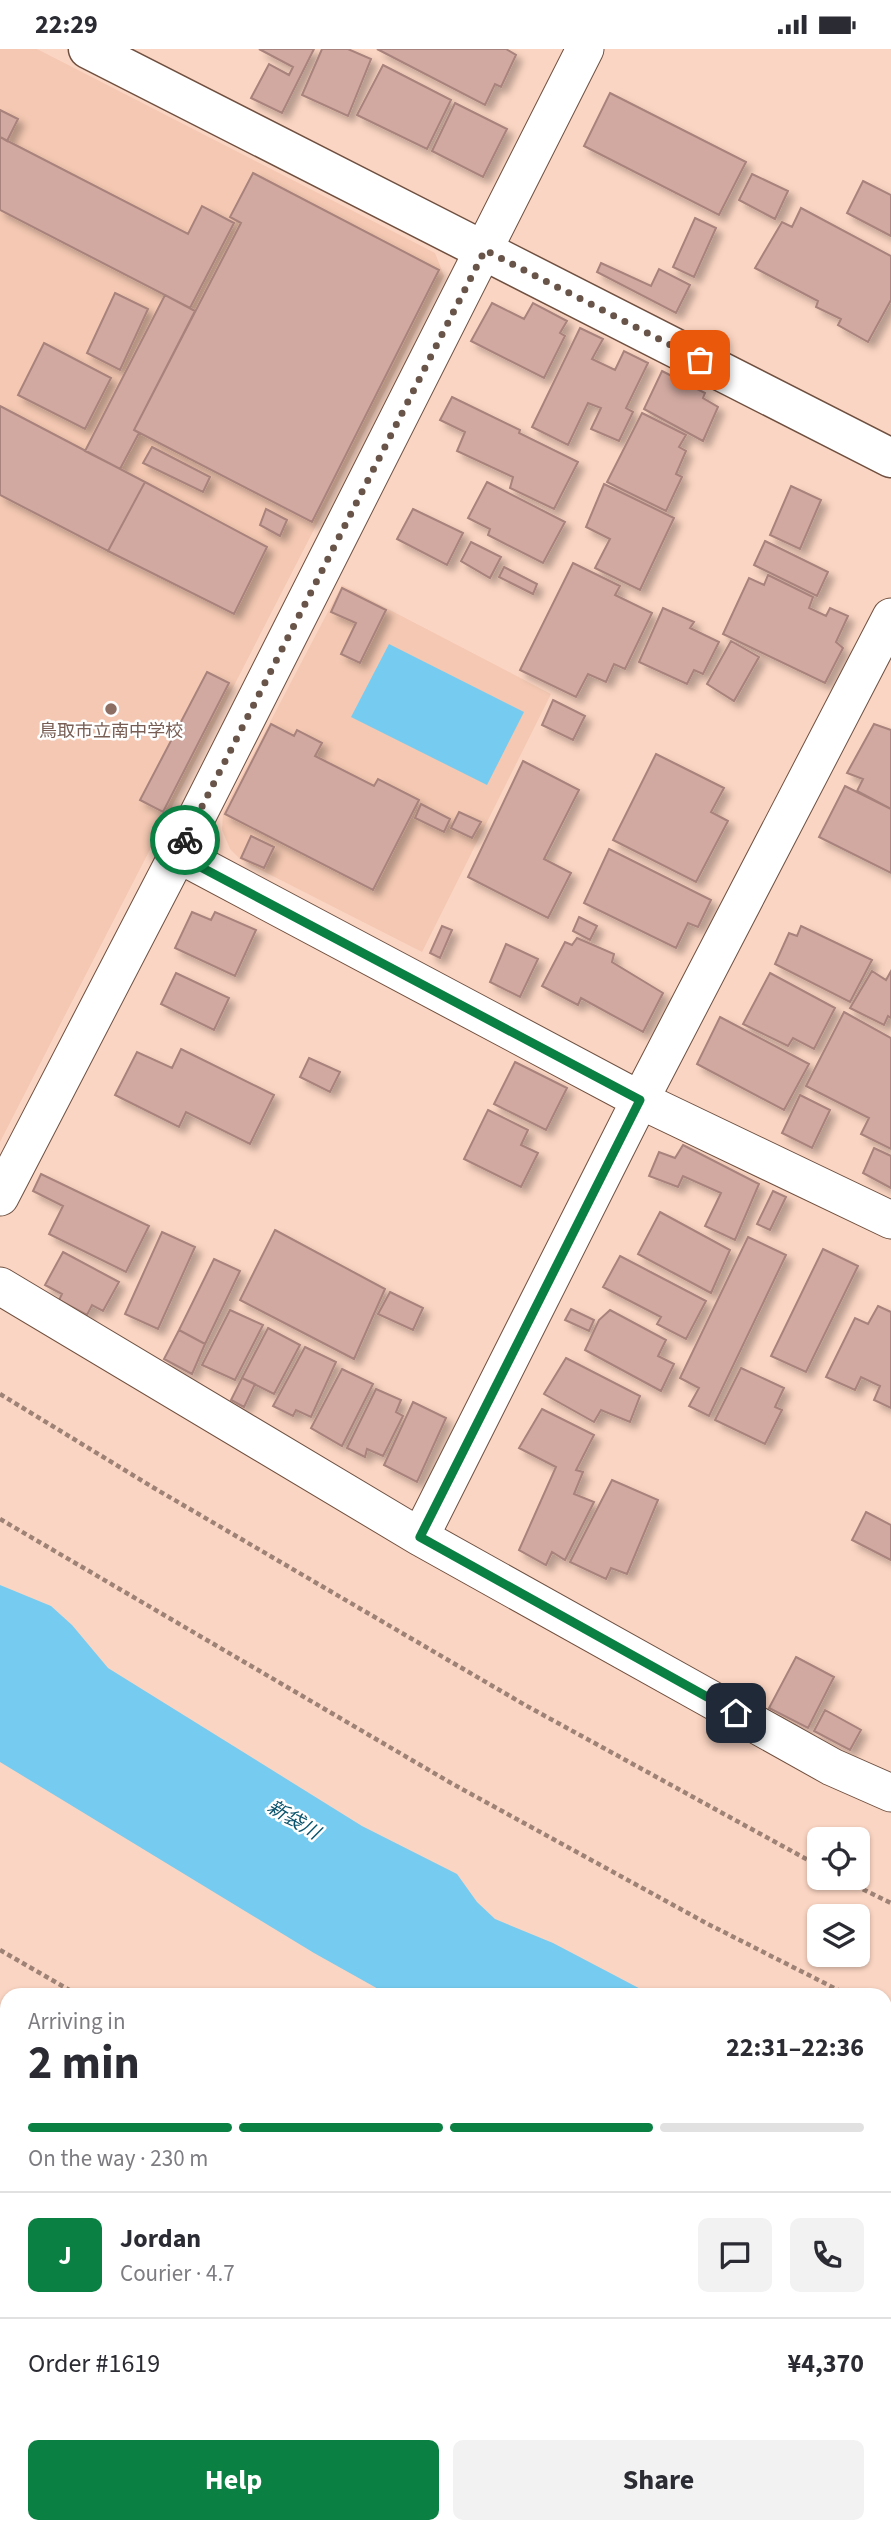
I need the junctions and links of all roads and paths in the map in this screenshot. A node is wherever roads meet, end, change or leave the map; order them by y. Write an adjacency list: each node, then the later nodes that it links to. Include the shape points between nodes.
1 (88, 49): 3 (street)
2 (585, 49): 3 (street)
3 (485, 250): 4 (street); 6 (street)
4 (891, 458)
5 (891, 617): 7 (street)
6 (178, 855): 7 (street); 8 (street)
7 (640, 1100): 9 (street); 13 (street)
8 (0, 1197)
9 (891, 1220)
10 (0, 1286): 13 (street)
11 (0, 1394): 15 (path, via 525,1705)
12 (0, 1519): 20 (path, via 451,1783)
13 (420, 1537): 14 (street, via 832,1767)
14 (886, 1780)
15 (807, 1859)
16 (864, 1890): 17 (path)
17 (891, 1903)
18 (0, 1950): 19 (path)
19 (66, 1988)
20 (834, 1988)

